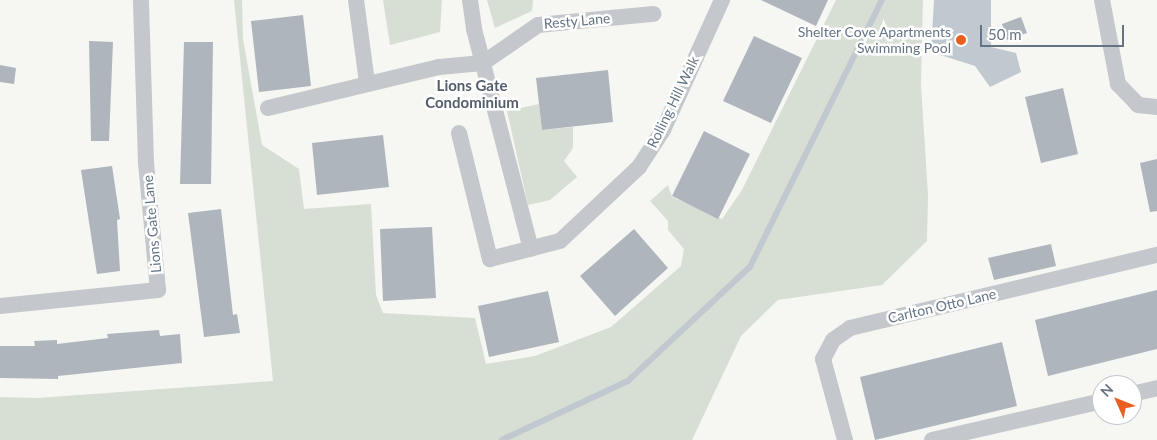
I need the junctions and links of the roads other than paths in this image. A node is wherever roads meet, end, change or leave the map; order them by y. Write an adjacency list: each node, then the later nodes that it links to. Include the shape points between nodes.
1 (142, 0): 14 (street, Lions Gate Lane, via 146,162 158,290)
2 (356, 0): 8 (street)
3 (470, 0): 7 (street)
4 (722, 0): 12 (street, Rolling Hill Walk, via 663,130 639,167 560,240)
5 (1102, 0): 9 (street, via 1118,84 1138,105)
6 (653, 14): 7 (street, Resty Lane, via 538,25)
7 (484, 63): 8 (street, via 440,67); 12 (street)
8 (367, 82): 10 (street)
9 (1157, 106)
10 (268, 108)
11 (459, 133): 12 (street, Rolling Hill Walk, via 490,259)
12 (531, 249)
13 (1157, 256): 18 (street, Carlton Otto Lane, via 850,328 833,340 823,359)
14 (0, 306)
15 (1157, 388): 16 (street)
16 (1142, 392)
17 (1092, 403): 19 (street)
18 (845, 440)
19 (932, 440)

